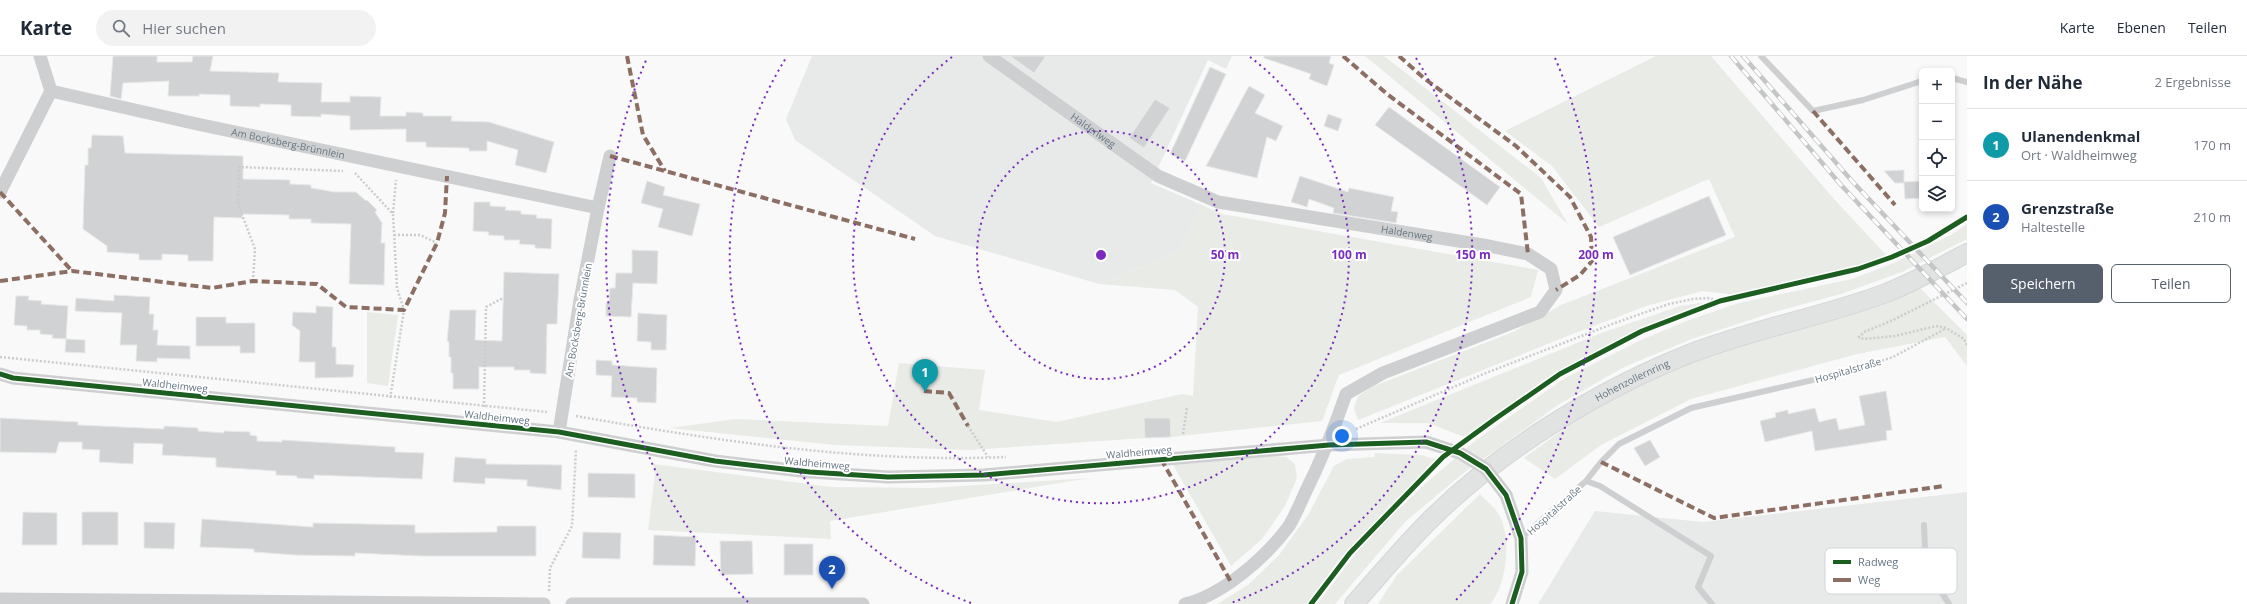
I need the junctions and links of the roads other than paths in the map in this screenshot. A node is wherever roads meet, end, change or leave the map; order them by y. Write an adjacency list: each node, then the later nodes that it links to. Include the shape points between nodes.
1 (40, 56): 7 (street)
2 (989, 56): 15 (street, Haldenweg, via 1158,176 1218,202 1528,254 1551,268 1556,290 1540,312 1383,373 1346,394)
3 (1761, 56): 5 (lane, via 1813,112 1863,100)
4 (1955, 79): 6 (lane)
5 (1919, 82)
6 (1967, 82)
7 (51, 91): 9 (street); 10 (street, Am Bocksberg-Brünnlein)
8 (610, 156): 10 (street, Am Bocksberg-Brünnlein)
9 (0, 192)
10 (598, 208): 14 (street, Am Bocksberg-Brünnlein)
11 (1967, 253): 26 (main road, Hohenzollernring, via 1886,292 1689,354 1626,382 1566,414 1503,459 1430,520)
12 (0, 374): 14 (street, Waldheimweg, via 13,378)
13 (1839, 374): 16 (lane, Hospitalstraße, via 1691,408 1619,444)
14 (559, 432): 15 (street, Waldheimweg, via 715,461 810,472 888,477 984,475)
15 (1329, 445): 18 (street, Waldheimweg, bridge, via 1426,442 1460,453 1486,469 1506,495); 25 (street, Haldenweg, via 1289,525 1270,548 1231,582 1195,602)
16 (1586, 481): 18 (lane, Hospitalstraße); 28 (lane, Hospitalstraße, via 1600,486 1711,556 1698,587)
17 (1924, 525): 19 (lane)
18 (1522, 538): 27 (street, Waldheimweg, via 1522,572)
19 (1925, 548)
20 (1942, 594): 29 (lane)
21 (0, 599): 22 (street)
22 (547, 600)
23 (572, 604): 24 (street)
24 (863, 604)
25 (1185, 604)
26 (1354, 604)
27 (1512, 604)
28 (1712, 604)
29 (1948, 604)

